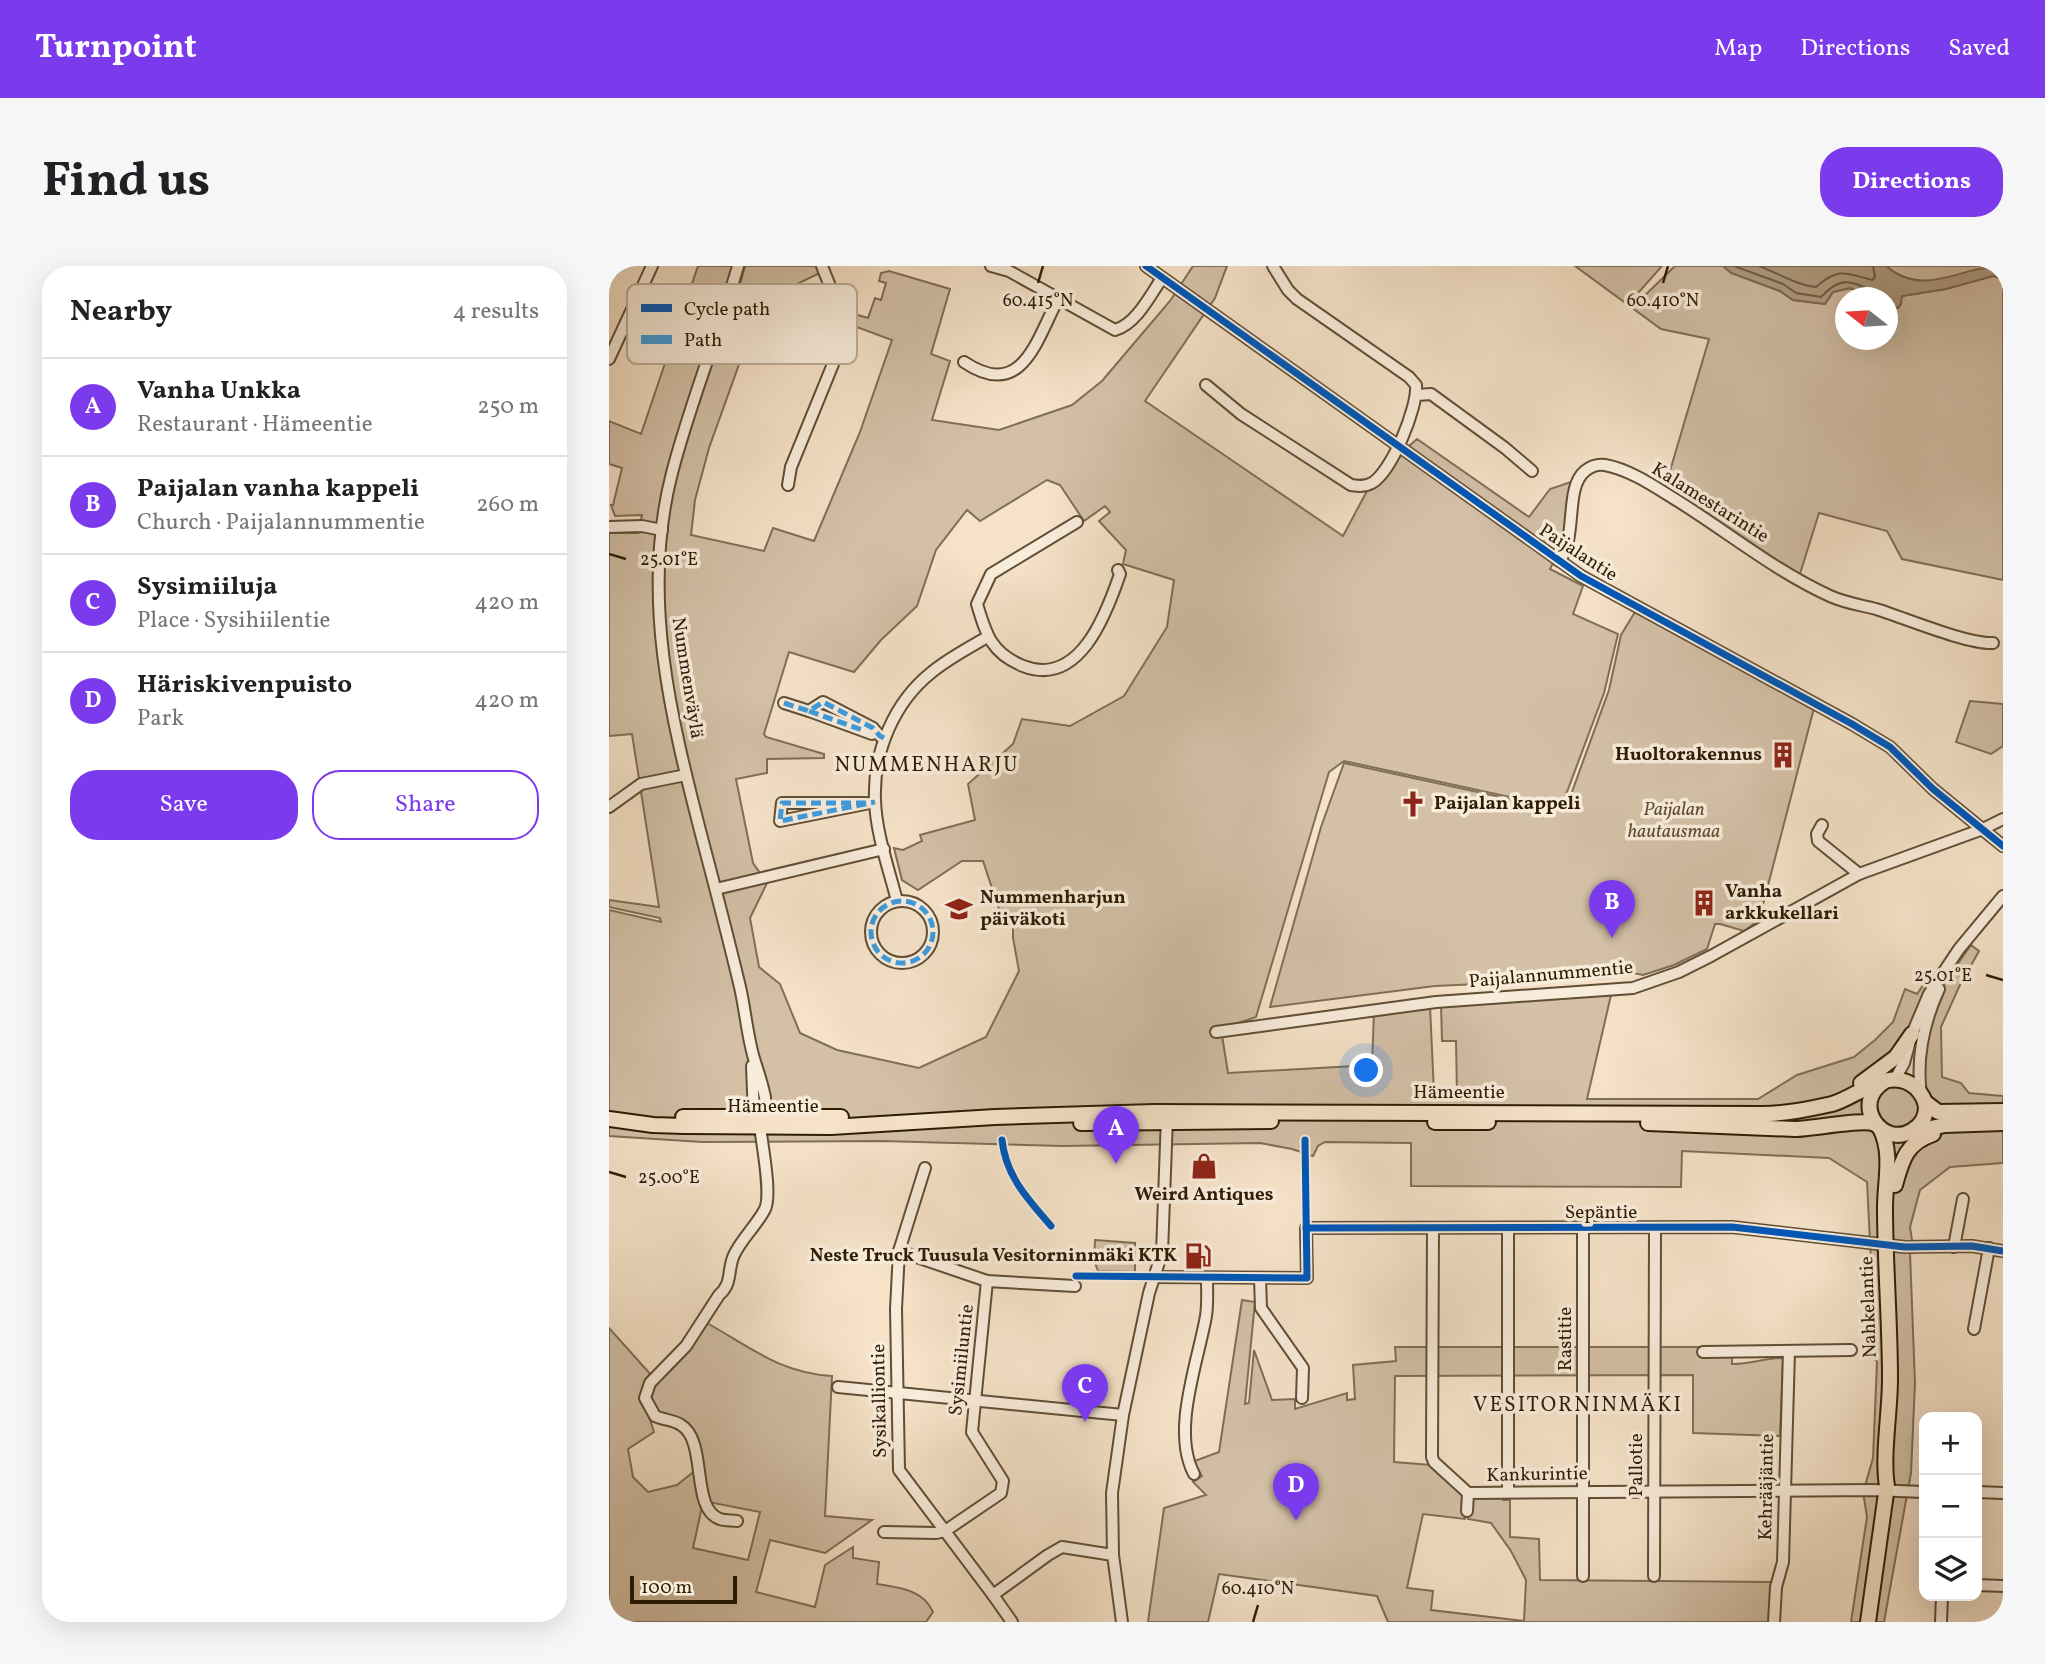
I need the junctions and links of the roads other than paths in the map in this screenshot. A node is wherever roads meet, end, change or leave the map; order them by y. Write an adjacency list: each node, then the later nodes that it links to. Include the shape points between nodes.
1 (652, 266): 8 (street)
2 (738, 266): 9 (street, Nummenväylä)
3 (822, 266): 10 (street)
4 (991, 266): 11 (street)
5 (1146, 266): 7 (street, Paijalantie)
6 (1273, 266): 18 (street, via 1297,299 1409,377)
7 (1162, 278): 11 (street, via 1133,320 1115,330); 19 (street, Paijalantie)
8 (644, 284)
9 (732, 284)
10 (829, 284)
11 (1058, 299): 14 (street, via 1027,359 1016,370 992,375)
12 (627, 320): 13 (street)
13 (609, 359)
14 (964, 362)
15 (707, 364): 24 (street, Nummenväylä, via 672,473)
16 (833, 364): 21 (street)
17 (1206, 385): 19 (street, via 1241,414 1351,485 1372,483)
18 (1417, 395): 19 (street); 20 (street, via 1431,394)
19 (1398, 445): 25 (street, Paijalantie)
20 (1532, 471)
21 (788, 485)
22 (1077, 522): 27 (street, via 991,574 977,604)
23 (609, 527): 24 (street)
24 (662, 530): 31 (street, Nummenväylä, via 659,629)
25 (1559, 561): 28 (street, Kalamestarintie, via 1566,547 1578,481 1594,465 1605,465 1657,488 1832,597); 36 (street, Paijalantie, via 1880,741)
26 (1118, 570): 27 (street, via 1116,586 1097,628 1080,653 1058,669 1034,670 1019,664 1002,654)
27 (987, 636): 30 (street, via 921,682)
28 (1993, 643)
29 (784, 703): 30 (street, via 809,711 823,702)
30 (882, 737): 32 (street)
31 (686, 775): 33 (street, via 641,785); 40 (street, Nummenväylä)
32 (870, 802): 32 (street, via 782,803 779,821 825,812); 38 (street)
33 (609, 807)
34 (2003, 819): 36 (street, Paijalannummentie)
35 (1822, 825): 39 (street, via 1818,841)
36 (1983, 829): 37 (street, Paijalantie); 39 (street, Paijalannummentie)
37 (2003, 846)
38 (884, 849): 40 (street); 42 (street)
39 (1859, 874): 44 (street, Paijalannummentie, via 1711,956 1633,988 1436,1002)
40 (716, 889): 52 (street, Nummenväylä, via 764,1098)
41 (2003, 896): 43 (street, via 1959,949)
42 (897, 901): 42 (street, via 877,913 871,936 885,958 911,962 930,946 933,926 921,906)
43 (1941, 979): 45 (street); 47 (street, via 1920,1050)
44 (1216, 1032)
45 (1912, 1034): 46 (street, via 1904,1063); 48 (main road, via 1879,1071)
46 (1890, 1080): 47 (main road, via 1911,1084); 48 (main road, Hämeentie); 55 (main road, via 1876,1088 1870,1102 1870,1114)
47 (1923, 1099): 49 (main road, via 1934,1111); 56 (main road, via 1923,1119)
48 (1821, 1105): 50 (main road, Hämeentie, via 1762,1114)
49 (2003, 1111)
50 (1167, 1117): 52 (main road, Hämeentie, via 831,1127); 55 (main road, Hämeentie, via 1795,1129 1861,1121); 69 (street, via 1162,1253)
51 (612, 1119): 52 (main road, Hämeentie)
52 (760, 1120): 94 (street, Nummenväylä, via 766,1207 735,1254 725,1290 686,1346 650,1383 645,1398 655,1416 681,1424 689,1433 711,1513)
53 (2003, 1123): 54 (main road)
54 (1957, 1124): 56 (main road); 58 (main road, via 1913,1143)
55 (1878, 1126): 56 (main road); 64 (main road, Nahkelantie, via 1887,1152 1885,1207)
56 (1906, 1134): 58 (main road, Nahkelantie, via 1896,1152)
57 (925, 1168): 67 (street, Sysikalliontie)
58 (1895, 1185): 64 (main road, Nahkelantie)
59 (1963, 1199): 65 (street)
60 (1433, 1228): 61 (street, Sepäntie); 71 (street, Sepäntie, via 1306,1228 1307,1278); 91 (street, Kankurintie, via 1432,1457)
61 (1508, 1228): 62 (street, Sepäntie); 86 (street)
62 (1583, 1228): 63 (street, Sepäntie); 87 (street, Rastitie)
63 (1655, 1229): 64 (street, Sepäntie, via 1732,1227); 88 (street, Pallotie)
64 (1890, 1245): 65 (street, Sepäntie); 84 (main road, Nahkelantie, via 1897,1352 1892,1469)
65 (1954, 1247): 66 (street, Sepäntie)
66 (1989, 1248): 68 (street, Sepäntie); 74 (street)
67 (899, 1251): 72 (street); 79 (street, Sysikalliontie)
68 (2003, 1251)
69 (1154, 1277): 70 (street); 82 (street)
70 (1207, 1278): 71 (street); 83 (street, via 1206,1312 1184,1424 1188,1462)
71 (1260, 1278): 80 (street, via 1261,1308 1303,1368)
72 (987, 1281): 73 (street); 81 (street, Sysimiiluntie)
73 (1075, 1286)
74 (1974, 1329)
75 (1850, 1350): 76 (street)
76 (1789, 1351): 77 (street); 89 (street, Kehrääjäntie)
77 (1703, 1352)
78 (838, 1387): 79 (street)
79 (897, 1393): 81 (street); 95 (street, Sysikalliontie, via 899,1470)
80 (1302, 1398)
81 (975, 1401): 82 (street); 95 (street, Sysimiiluntie, via 972,1432 1003,1481 1001,1493)
82 (1123, 1415): 97 (street, via 1112,1493)
83 (1194, 1474)
84 (1887, 1488): 85 (street, Kankurintie); 89 (street, Kankurintie); 107 (main road, Nahkelantie)
85 (1919, 1491)
86 (1508, 1492): 87 (street, Kankurintie); 91 (street, Kankurintie)
87 (1583, 1492): 88 (street, Kankurintie); 98 (street, Rastitie)
88 (1654, 1492): 89 (street, Kankurintie); 99 (street, Pallotie)
89 (1784, 1492): 106 (street, Kehrääjäntie, via 1783,1562)
90 (1982, 1492): 92 (street)
91 (1468, 1493): 93 (street)
92 (2003, 1493)
93 (1467, 1511)
94 (737, 1521)
95 (945, 1531): 96 (street); 102 (street, Sysikalliontie)
96 (884, 1532)
97 (1113, 1555): 102 (street, via 1062,1547); 105 (street)
98 (1583, 1576)
99 (1654, 1576)
100 (1982, 1585): 101 (street)
101 (2003, 1586)
102 (993, 1595): 104 (street, Sysikalliontie)
103 (1942, 1601): 108 (street)
104 (1012, 1622)
105 (1122, 1622)
106 (1774, 1622)
107 (1868, 1622)
108 (1941, 1622)

